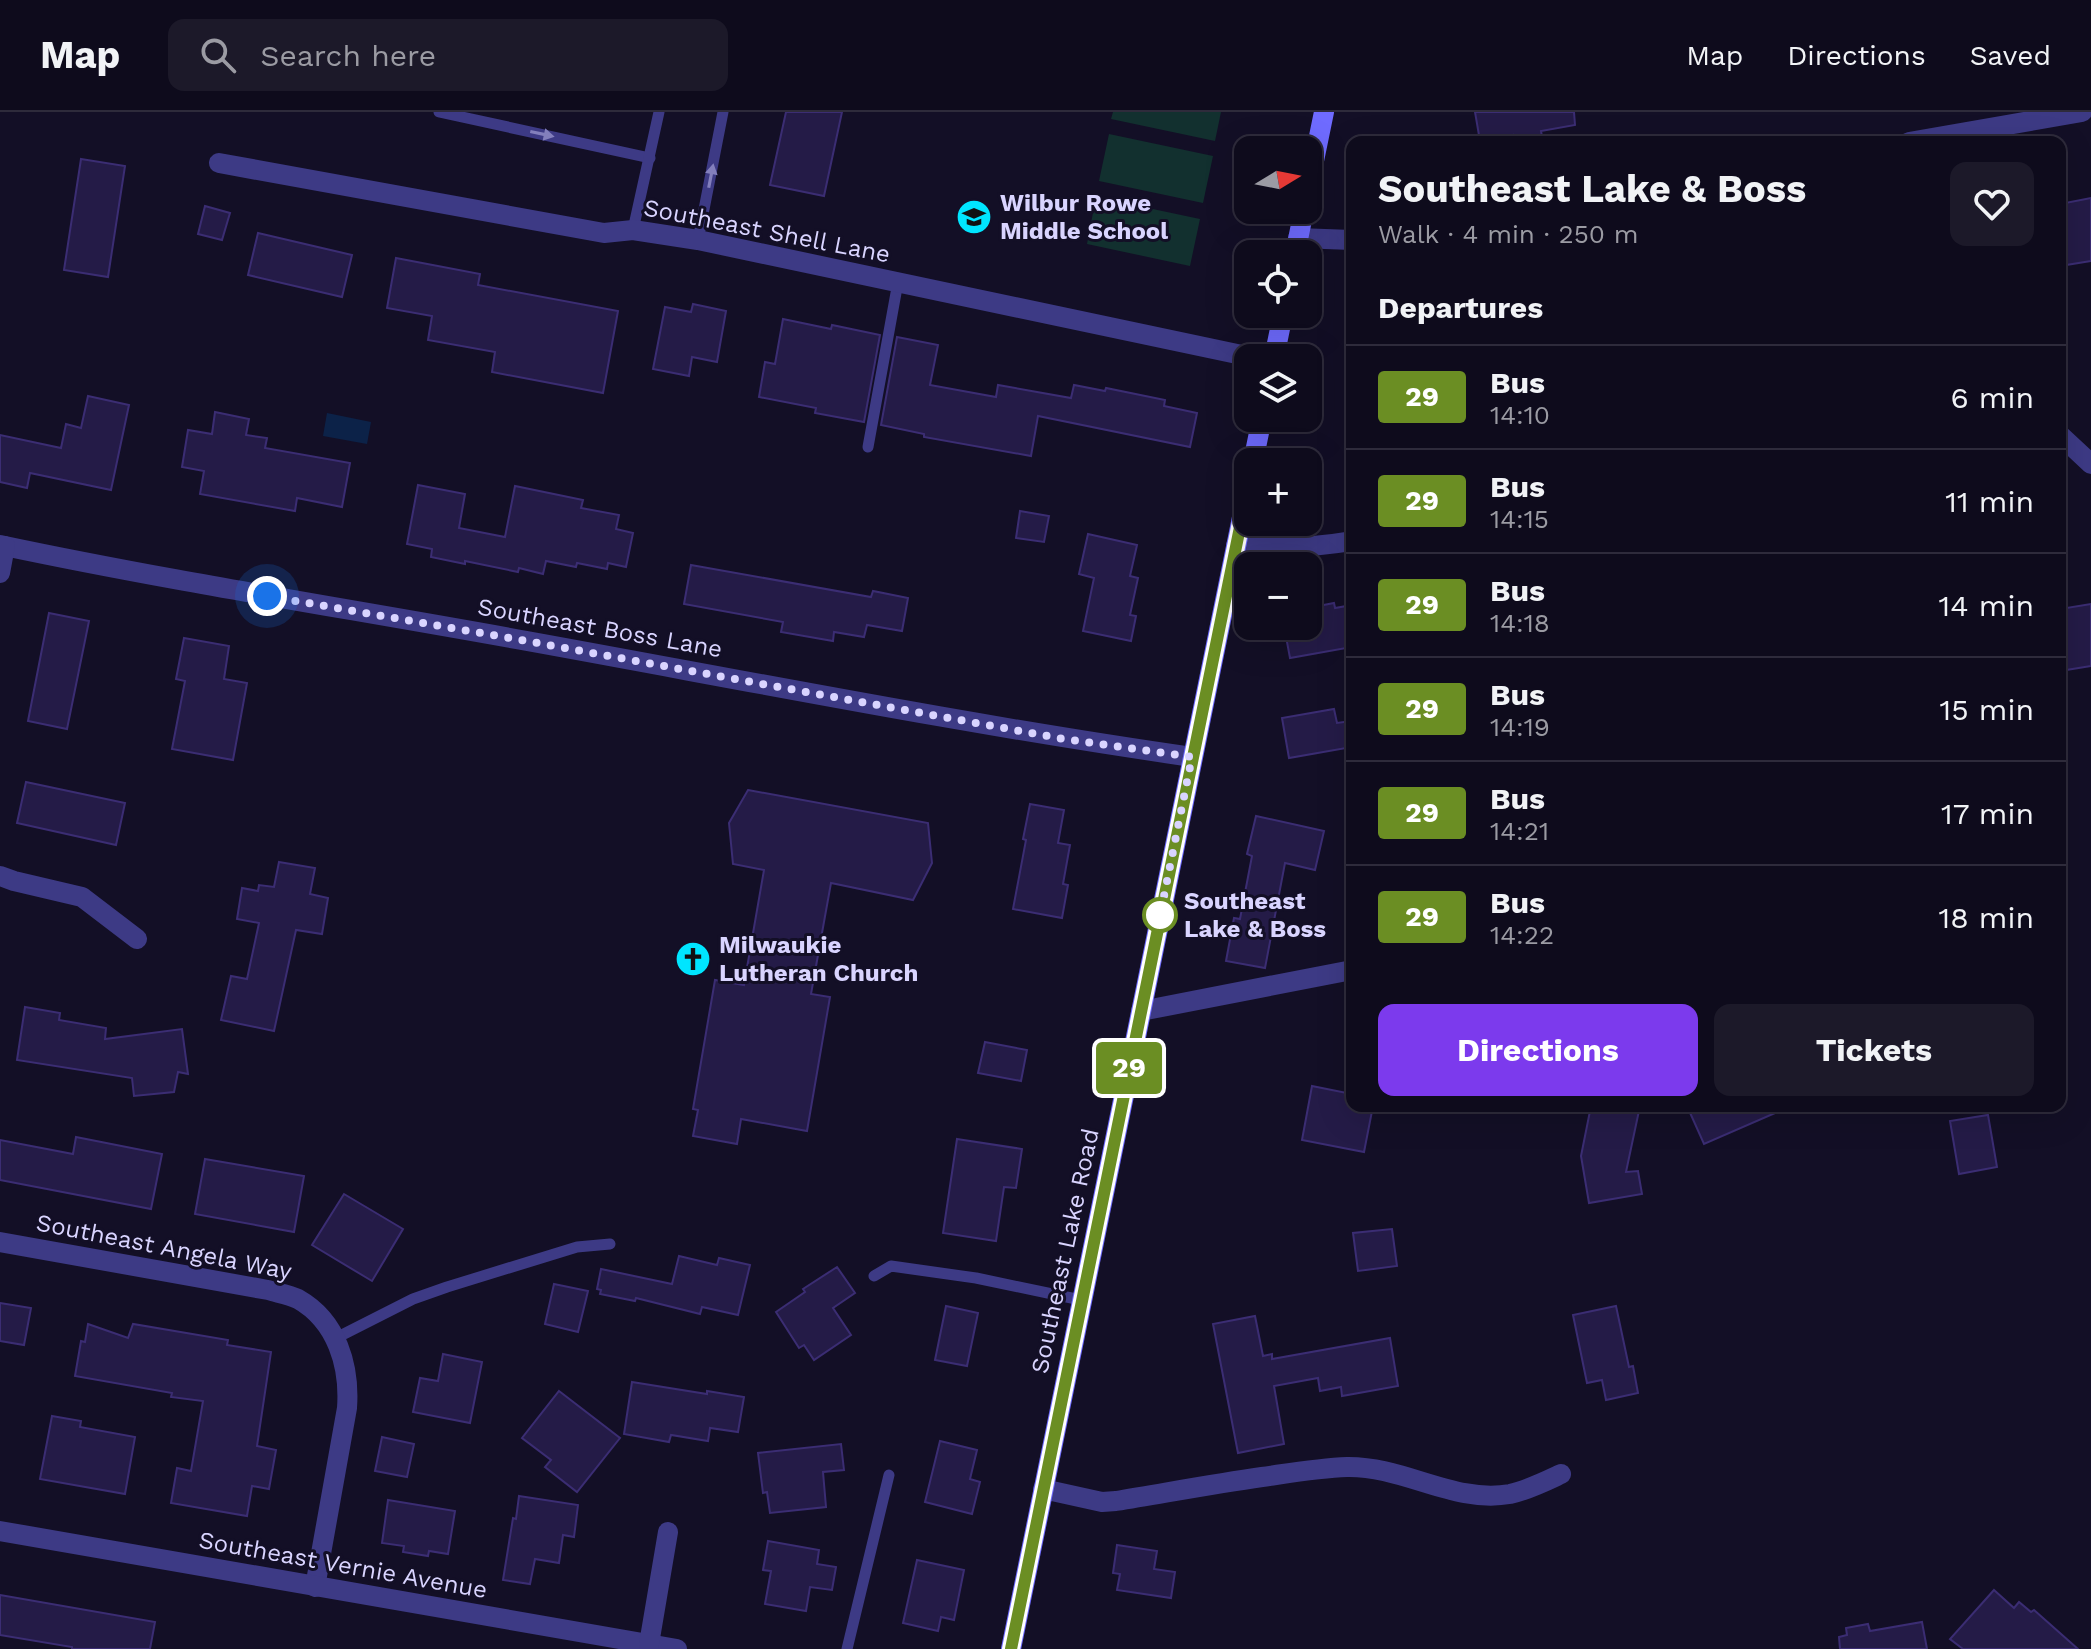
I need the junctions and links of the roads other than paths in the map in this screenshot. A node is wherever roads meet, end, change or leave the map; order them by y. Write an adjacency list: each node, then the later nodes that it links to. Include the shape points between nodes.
1 (439, 112): 8 (lane, one-way to 8)
2 (659, 112): 8 (lane)
3 (723, 112): 11 (lane, one-way to 3)
4 (1324, 112): 6 (main road)
5 (2082, 112): 7 (street)
6 (1319, 136)
7 (1944, 136)
8 (650, 158): 10 (lane)
9 (219, 163): 10 (street, Southeast Shell Lane, via 604,233)
10 (633, 230): 11 (street, Southeast Shell Lane)
11 (698, 240): 14 (street, Southeast Shell Lane)
12 (1346, 241): 13 (street)
13 (1322, 243)
14 (898, 282): 15 (street, Southeast Shell Lane); 17 (lane)
15 (1234, 353)
16 (2066, 441): 18 (street)
17 (868, 447)
18 (2091, 464)
19 (1238, 536): 22 (main road, Southeast Lake Road)
20 (1346, 542): 22 (street, via 1316,547)
21 (3, 545): 23 (street); 24 (street, Southeast Boss Lane, via 996,727)
22 (1236, 545): 24 (main road, Southeast Lake Road)
23 (0, 573)
24 (1192, 757): 28 (main road, Southeast Lake Road)
25 (0, 876): 26 (street, via 82,897)
26 (137, 939)
27 (1346, 971): 28 (street)
28 (1141, 1011): 32 (main road, Southeast Lake Road)
29 (0, 1242): 33 (street, Southeast Angela Way, via 268,1290 297,1299 319,1315)
30 (610, 1244): 33 (lane, via 577,1247 447,1287)
31 (874, 1276): 32 (lane, via 891,1266)
32 (1081, 1300): 36 (main road, Southeast Lake Road)
33 (336, 1338): 39 (street, Southeast Angela Way, via 349,1385)
34 (1561, 1474): 36 (street, via 1528,1489 1481,1495 1396,1472 1346,1467 1116,1501)
35 (889, 1475): 42 (lane)
36 (1043, 1489): 43 (main road, Southeast Lake Road)
37 (0, 1531): 39 (street, Southeast Vernie Avenue)
38 (668, 1532): 40 (street)
39 (315, 1587): 40 (street, Southeast Vernie Avenue)
40 (649, 1644): 41 (street, Southeast Vernie Avenue)
41 (677, 1649)
42 (847, 1649)
43 (1011, 1649)

